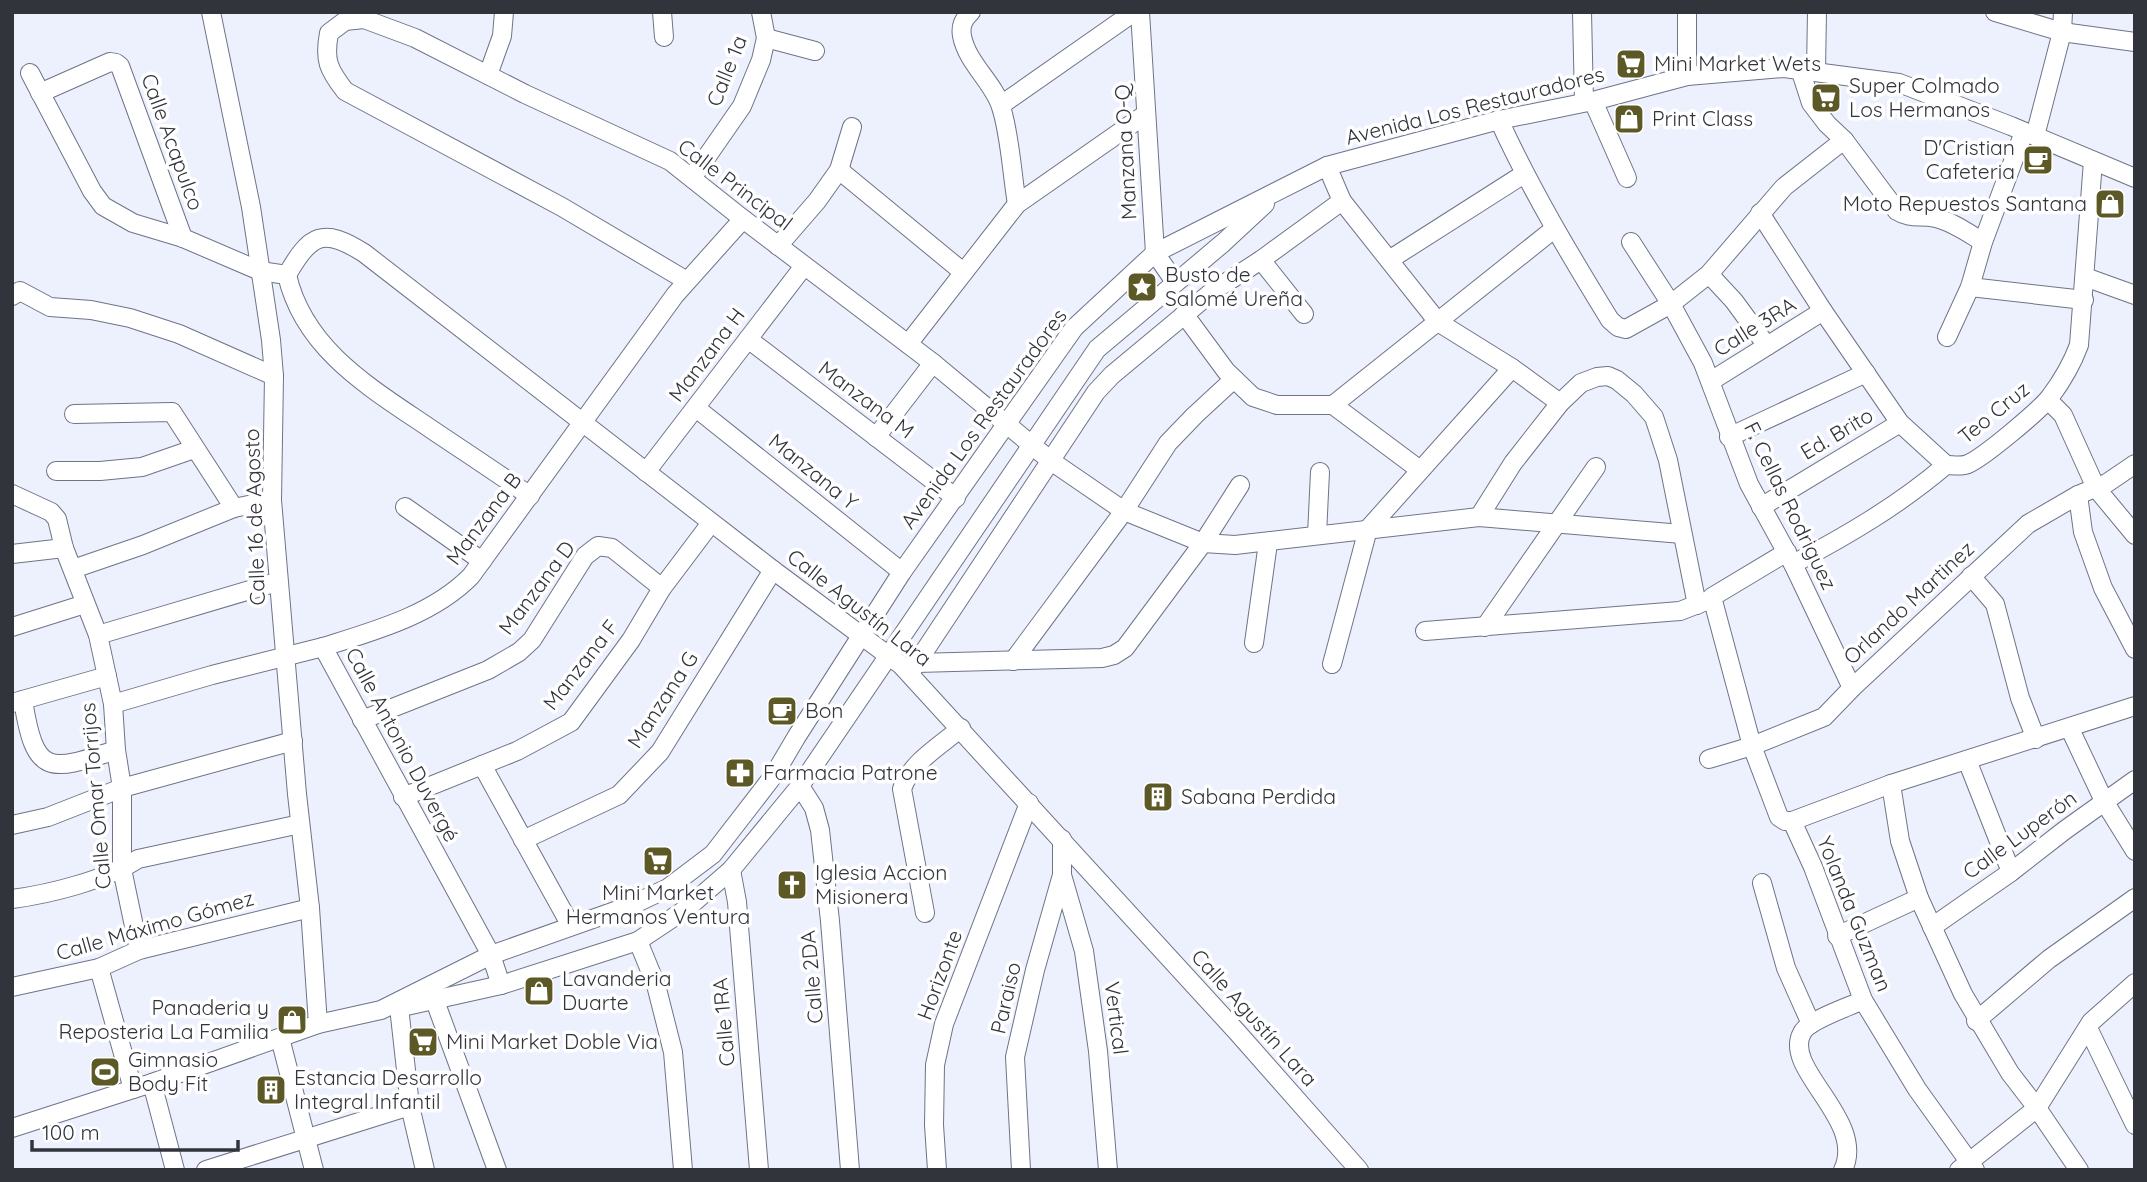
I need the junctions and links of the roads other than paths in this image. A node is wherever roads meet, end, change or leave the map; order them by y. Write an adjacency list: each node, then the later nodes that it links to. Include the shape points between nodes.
1 (211, 12): 51 (street, Calle 16 de Agosto)
2 (504, 12): 20 (street, via 502,36)
3 (662, 12): 14 (street)
4 (761, 12): 15 (street, Calle 1a)
5 (971, 12): 24 (street, via 961,30 963,40)
6 (1134, 12): 24 (street)
7 (1140, 12): 25 (street, Manzana O-Q)
8 (1582, 12): 23 (street)
9 (1687, 12): 21 (street)
10 (1817, 12): 18 (street)
11 (1995, 12): 13 (street)
12 (2063, 12): 13 (street)
13 (2062, 32): 16 (street); 28 (street)
14 (664, 37)
15 (766, 38): 17 (street); 34 (street, Calle 1a, via 743,106)
16 (2135, 42)
17 (815, 51)
18 (1808, 70): 21 (street, Avenida Los Restauradores); 28 (street, Avenida Los Restauradores, via 1899,83); 29 (street, via 1811,103)
19 (30, 73): 22 (street)
20 (488, 75): 34 (street, Calle Principal, via 670,161); 56 (street, Calle Principal, via 415,38 364,19 345,21 330,33 326,54 331,73 345,91 562,207)
21 (1687, 76): 23 (street, Avenida Los Restauradores)
22 (40, 93): 43 (street, via 103,205 132,223); 43 (street, Calle Acapulco, via 110,62 120,66)
23 (1588, 101): 26 (street, Avenida Los Restauradores); 35 (street)
24 (1001, 105): 39 (street)
25 (1146, 114): 39 (street); 47 (street, Manzana O-Q)
26 (1499, 120): 31 (street, Avenida Los Restauradores); 33 (street)
27 (852, 127): 32 (street)
28 (2029, 134): 30 (street, Avenida Los Restauradores); 45 (street)
29 (1844, 140): 40 (street, via 1784,187); 45 (street, via 1897,211 1908,217 1939,219)
30 (2093, 162): 36 (street, Avenida Los Restauradores); 55 (street, Teo Cruz)
31 (1327, 166): 37 (street, Avenida Los Restauradores); 38 (street)
32 (839, 170): 46 (street); 52 (street)
33 (1524, 174): 42 (street); 49 (street)
34 (692, 178): 41 (street, Calle Principal)
35 (1627, 178)
36 (2135, 178)
37 (1279, 190): 47 (street, Avenida Los Restauradores); 57 (street)
38 (1342, 201): 48 (street); 49 (street)
39 (1017, 204): 52 (street)
40 (1760, 213): 53 (street); 63 (street)
41 (743, 219): 46 (street, Calle Principal); 56 (street, Manzana B)
42 (1554, 229): 62 (street, via 1618,327 1626,329); 66 (street)
43 (183, 238): 51 (street)
44 (1631, 242): 62 (street, F. Cellas Rodriguez)
45 (1983, 242): 58 (street)
46 (778, 246): 50 (street, Calle Principal)
47 (1155, 253): 57 (street); 84 (street, Avenida Los Restauradores, via 1074,328)
48 (1261, 260): 64 (street); 65 (street)
49 (1389, 260): 66 (street)
50 (804, 266): 68 (street, Manzana H); 69 (street, Calle Principal)
51 (260, 271): 54 (street); 74 (street, Calle 16 de Agosto)
52 (963, 272): 69 (street)
53 (1709, 274): 62 (street); 70 (street)
54 (287, 275): 82 (street, Calle Agustín Lara, via 299,255 323,236 343,240); 101 (street, via 304,320 340,364)
55 (2085, 277): 59 (street); 61 (street, Teo Cruz)
56 (687, 281): 82 (street, Manzana B)
57 (1175, 282): 87 (street, via 1097,349)
58 (1970, 288): 61 (street); 67 (street)
59 (2135, 295)
60 (12, 296): 74 (street, via 20,291 50,307 91,310 142,322)
61 (2084, 300): 77 (street, Teo Cruz, via 2072,365)
62 (1671, 304): 76 (street, F. Cellas Rodriguez)
63 (1823, 311): 70 (street, Calle 3RA); 73 (street)
64 (1184, 314): 75 (street); 89 (street, via 1096,392)
65 (1304, 314)
66 (1438, 322): 72 (street); 79 (street)
67 (1947, 337)
68 (748, 339): 80 (street, Manzana H); 85 (street, Manzana M)
69 (908, 344): 71 (street, Calle Principal)
70 (1768, 346): 76 (street, Calle 3RA)
71 (933, 363): 84 (street, Calle Principal); 85 (street)
72 (1512, 368): 78 (street); 93 (street)
73 (1866, 373): 83 (street); 86 (street)
74 (274, 376): 103 (street, Calle 16 de Agosto)
75 (1234, 379): 79 (street, via 1253,397 1277,405); 107 (street, via 1168,443)
76 (1711, 381): 86 (street, F. Cellas Rodriguez)
77 (2048, 400): 91 (street, Teo Cruz, via 1968,464); 98 (street, via 2063,415)
78 (1560, 403): 108 (street, Yolanda Guzman, via 1513,463); 112 (street, Yolanda Guzman, via 1581,383 1597,377 1617,380 1634,394 1654,417 1668,460)
79 (1333, 405): 93 (street)
80 (696, 408): 95 (street, Manzana H); 123 (street, Manzana Y)
81 (74, 414): 88 (street, via 167,411 175,415)
82 (581, 422): 95 (street, Calle Agustín Lara); 101 (street, Manzana B)
83 (1900, 423): 91 (street); 104 (street, Ed. Brito)
84 (1004, 424): 87 (street, Calle Principal); 102 (street, Avenida Los Restauradores)
85 (876, 437): 102 (street, Manzana M)
86 (1729, 437): 104 (street, F. Cellas Rodriguez)
87 (1031, 445): 89 (street, Calle Principal); 138 (street)
88 (194, 449): 94 (street, via 142,467); 106 (street)
89 (1051, 461): 107 (street, Calle Principal); 141 (street)
90 (2135, 464): 98 (street, Orlando Martinez)
91 (1946, 465): 119 (street, Teo Cruz, via 1848,535)
92 (1596, 467): 110 (street)
93 (1420, 470): 111 (street)
94 (56, 471)
95 (646, 472): 109 (street, Calle Agustín Lara)
96 (1320, 472): 113 (street)
97 (1240, 485): 115 (street)
98 (2096, 488): 100 (street, Orlando Martinez); 114 (street)
99 (12, 495): 117 (street, Calle Omar Torrijos, via 51,512)
100 (2078, 495): 124 (street, Orlando Martinez, via 2028,524); 136 (street, via 2082,531 2103,588)
101 (530, 496): 120 (street, Manzana B)
102 (956, 498): 123 (street, Avenida Los Restauradores)
103 (272, 500): 106 (street); 125 (street, Calle 16 de Agosto)
104 (1761, 506): 119 (street, F. Cellas Rodriguez)
105 (405, 507): 120 (street)
106 (234, 508): 121 (street)
107 (1124, 511): 115 (street, Calle Principal); 139 (street)
108 (1479, 517): 110 (street, Calle Principal); 111 (street, Calle Principal)
109 (711, 523): 122 (street, Calle Agustín Lara); 126 (street, Manzana F)
110 (1558, 524): 112 (street, Calle Principal); 130 (street)
111 (1368, 529): 113 (street, Calle Principal); 140 (street)
112 (1682, 534): 127 (street, Yolanda Guzman)
113 (1317, 535): 116 (street, Calle Principal)
114 (2135, 535)
115 (1203, 542): 116 (street, Calle Principal); 139 (street, via 1125,648 1114,655)
116 (1268, 542): 134 (street)
117 (64, 548): 118 (street); 121 (street, Calle Omar Torrijos)
118 (12, 554)
119 (1790, 558): 127 (street, Teo Cruz); 143 (street, F. Cellas Rodriguez)
120 (482, 561): 135 (street, Manzana B, via 455,592 432,606)
121 (73, 569): 128 (street, Calle Omar Torrijos)
122 (773, 570): 133 (street, Calle Agustín Lara); 168 (street, Manzana G, via 647,768 619,795)
123 (902, 572): 133 (street, Avenida Los Restauradores)
124 (1971, 576): 143 (street, Orlando Martinez); 150 (street, via 1995,604)
125 (277, 582): 132 (street); 137 (street, Calle 16 de Agosto)
126 (662, 588): 147 (street, Manzana D, via 612,548 598,546 585,556 532,640 519,652 488,670); 156 (street, Manzana F, via 631,640 571,722)
127 (1712, 597): 130 (street, via 1680,611); 152 (street, Yolanda Guzman)
128 (85, 604): 129 (street); 132 (street, Calle Omar Torrijos)
129 (12, 627)
130 (1485, 627): 131 (street)
131 (1425, 631)
132 (98, 635): 142 (street, Calle Omar Torrijos)
133 (862, 636): 138 (street, Calle Agustín Lara); 180 (street, Avenida Los Restauradores, via 774,775 713,854 668,888)
134 (1254, 643)
135 (323, 647): 137 (street, Calle Antonio Duvergé); 147 (street, Calle Antonio Duvergé)
136 (2135, 649)
137 (286, 656): 145 (street, Calle Antonio Duvergé); 151 (street, Calle 16 de Agosto)
138 (887, 656): 141 (street, Calle Agustín Lara); 159 (street)
139 (1013, 661): 141 (street)
140 (1332, 664)
141 (913, 668): 148 (street, Calle Agustín Lara)
142 (107, 676): 144 (street); 145 (street, Calle Omar Torrijos)
143 (1852, 688): 152 (street, Orlando Martinez, via 1824,717)
144 (17, 702): 153 (street, via 39,756 51,764 71,765)
145 (113, 704): 153 (street, Calle Omar Torrijos)
146 (2135, 706): 149 (street)
147 (362, 720): 161 (street, Calle Antonio Duvergé)
148 (961, 728): 163 (street, Calle Agustín Lara); 179 (street, via 913,767 902,789)
149 (2070, 729): 150 (street); 162 (street)
150 (2036, 739): 155 (street)
151 (293, 741): 160 (street); 165 (street, Calle 16 de Agosto)
152 (1752, 746): 154 (street, Orlando Martinez); 164 (street, Yolanda Guzman, via 1779,817)
153 (116, 750): 160 (street, Calle Omar Torrijos)
154 (1709, 760)
155 (1967, 760): 158 (street); 172 (street)
156 (482, 765): 161 (street, Manzana F); 168 (street)
157 (2135, 780): 162 (street, Calle Luperón)
158 (1891, 784): 164 (street); 175 (street, via 1900,841)
159 (800, 786): 171 (street); 213 (street, Calle 2DA, via 814,808 820,830)
160 (122, 788): 166 (street, via 48,817); 170 (street, Calle Omar Torrijos)
161 (403, 797): 185 (street, Calle Antonio Duvergé)
162 (2104, 801): 169 (street); 172 (street, Calle Luperón)
163 (1029, 803): 167 (street, Calle Agustín Lara); 214 (street, Horizonte, via 944,1024 935,1065)
164 (1791, 821): 182 (street, Yolanda Guzman)
165 (300, 824): 170 (street, via 138,859); 178 (street, Calle 16 de Agosto)
166 (12, 825)
167 (1062, 839): 173 (street, Paraiso); 217 (street, Calle Agustín Lara)
168 (523, 840): 180 (street)
169 (2135, 851)
170 (122, 869): 177 (street, via 40,895); 184 (street, Calle Omar Torrijos)
171 (731, 870): 183 (street); 212 (street, Calle 1RA)
172 (2011, 872): 181 (street, Calle Luperón)
173 (1062, 875): 215 (street, Paraiso, via 1015,1057); 216 (street, Vertical, via 1084,951)
174 (1762, 883): 195 (street, via 1786,968)
175 (1919, 898): 181 (street); 182 (street)
176 (2135, 898): 193 (street, via 2049,958)
177 (12, 899)
178 (310, 908): 184 (street, Calle Máximo Gómez); 194 (street, Calle 16 de Agosto)
179 (925, 913)
180 (570, 926): 185 (street, Avenida Los Restauradores)
181 (1932, 927): 193 (street)
182 (1837, 936): 191 (street, Yolanda Guzman)
183 (638, 941): 188 (street); 211 (street, via 656,985 673,1052)
184 (139, 950): 186 (street, Calle Máximo Gómez)
185 (491, 955): 188 (street, Calle Antonio Duvergé); 192 (street, Avenida Los Restauradores)
186 (99, 968): 189 (street, Calle Máximo Gómez); 199 (street)
187 (2135, 983): 196 (street)
188 (501, 985): 190 (street)
189 (12, 988)
190 (435, 1000): 192 (street); 210 (street)
191 (1863, 1000): 195 (street); 205 (street, Yolanda Guzman)
192 (390, 1009): 194 (street, Avenida Los Restauradores); 200 (street)
193 (1976, 1021): 201 (street)
194 (318, 1024): 197 (street, Avenida Los Restauradores)
195 (1811, 1024): 218 (street, via 1802,1032 1798,1047 1845,1132 1849,1144)
196 (2088, 1028): 201 (street); 202 (street)
197 (280, 1038): 198 (street, Avenida Los Restauradores); 204 (street)
198 (152, 1083): 199 (street, Avenida Los Restauradores); 206 (street)
199 (133, 1089): 203 (street, Avenida Los Restauradores)
200 (410, 1106): 204 (street); 209 (street)
201 (2037, 1108): 205 (street); 219 (street)
202 (2135, 1125)
203 (12, 1128)
204 (306, 1140): 207 (street); 208 (street)
205 (1967, 1167)
206 (175, 1170)
207 (206, 1170)
208 (314, 1170)
209 (425, 1170)
210 (497, 1170)
211 (683, 1170)
212 (759, 1170)
213 (850, 1170)
214 (937, 1170)
215 (1021, 1170)
216 (1108, 1170)
217 (1359, 1170)
218 (1843, 1170)
219 (2079, 1170)

